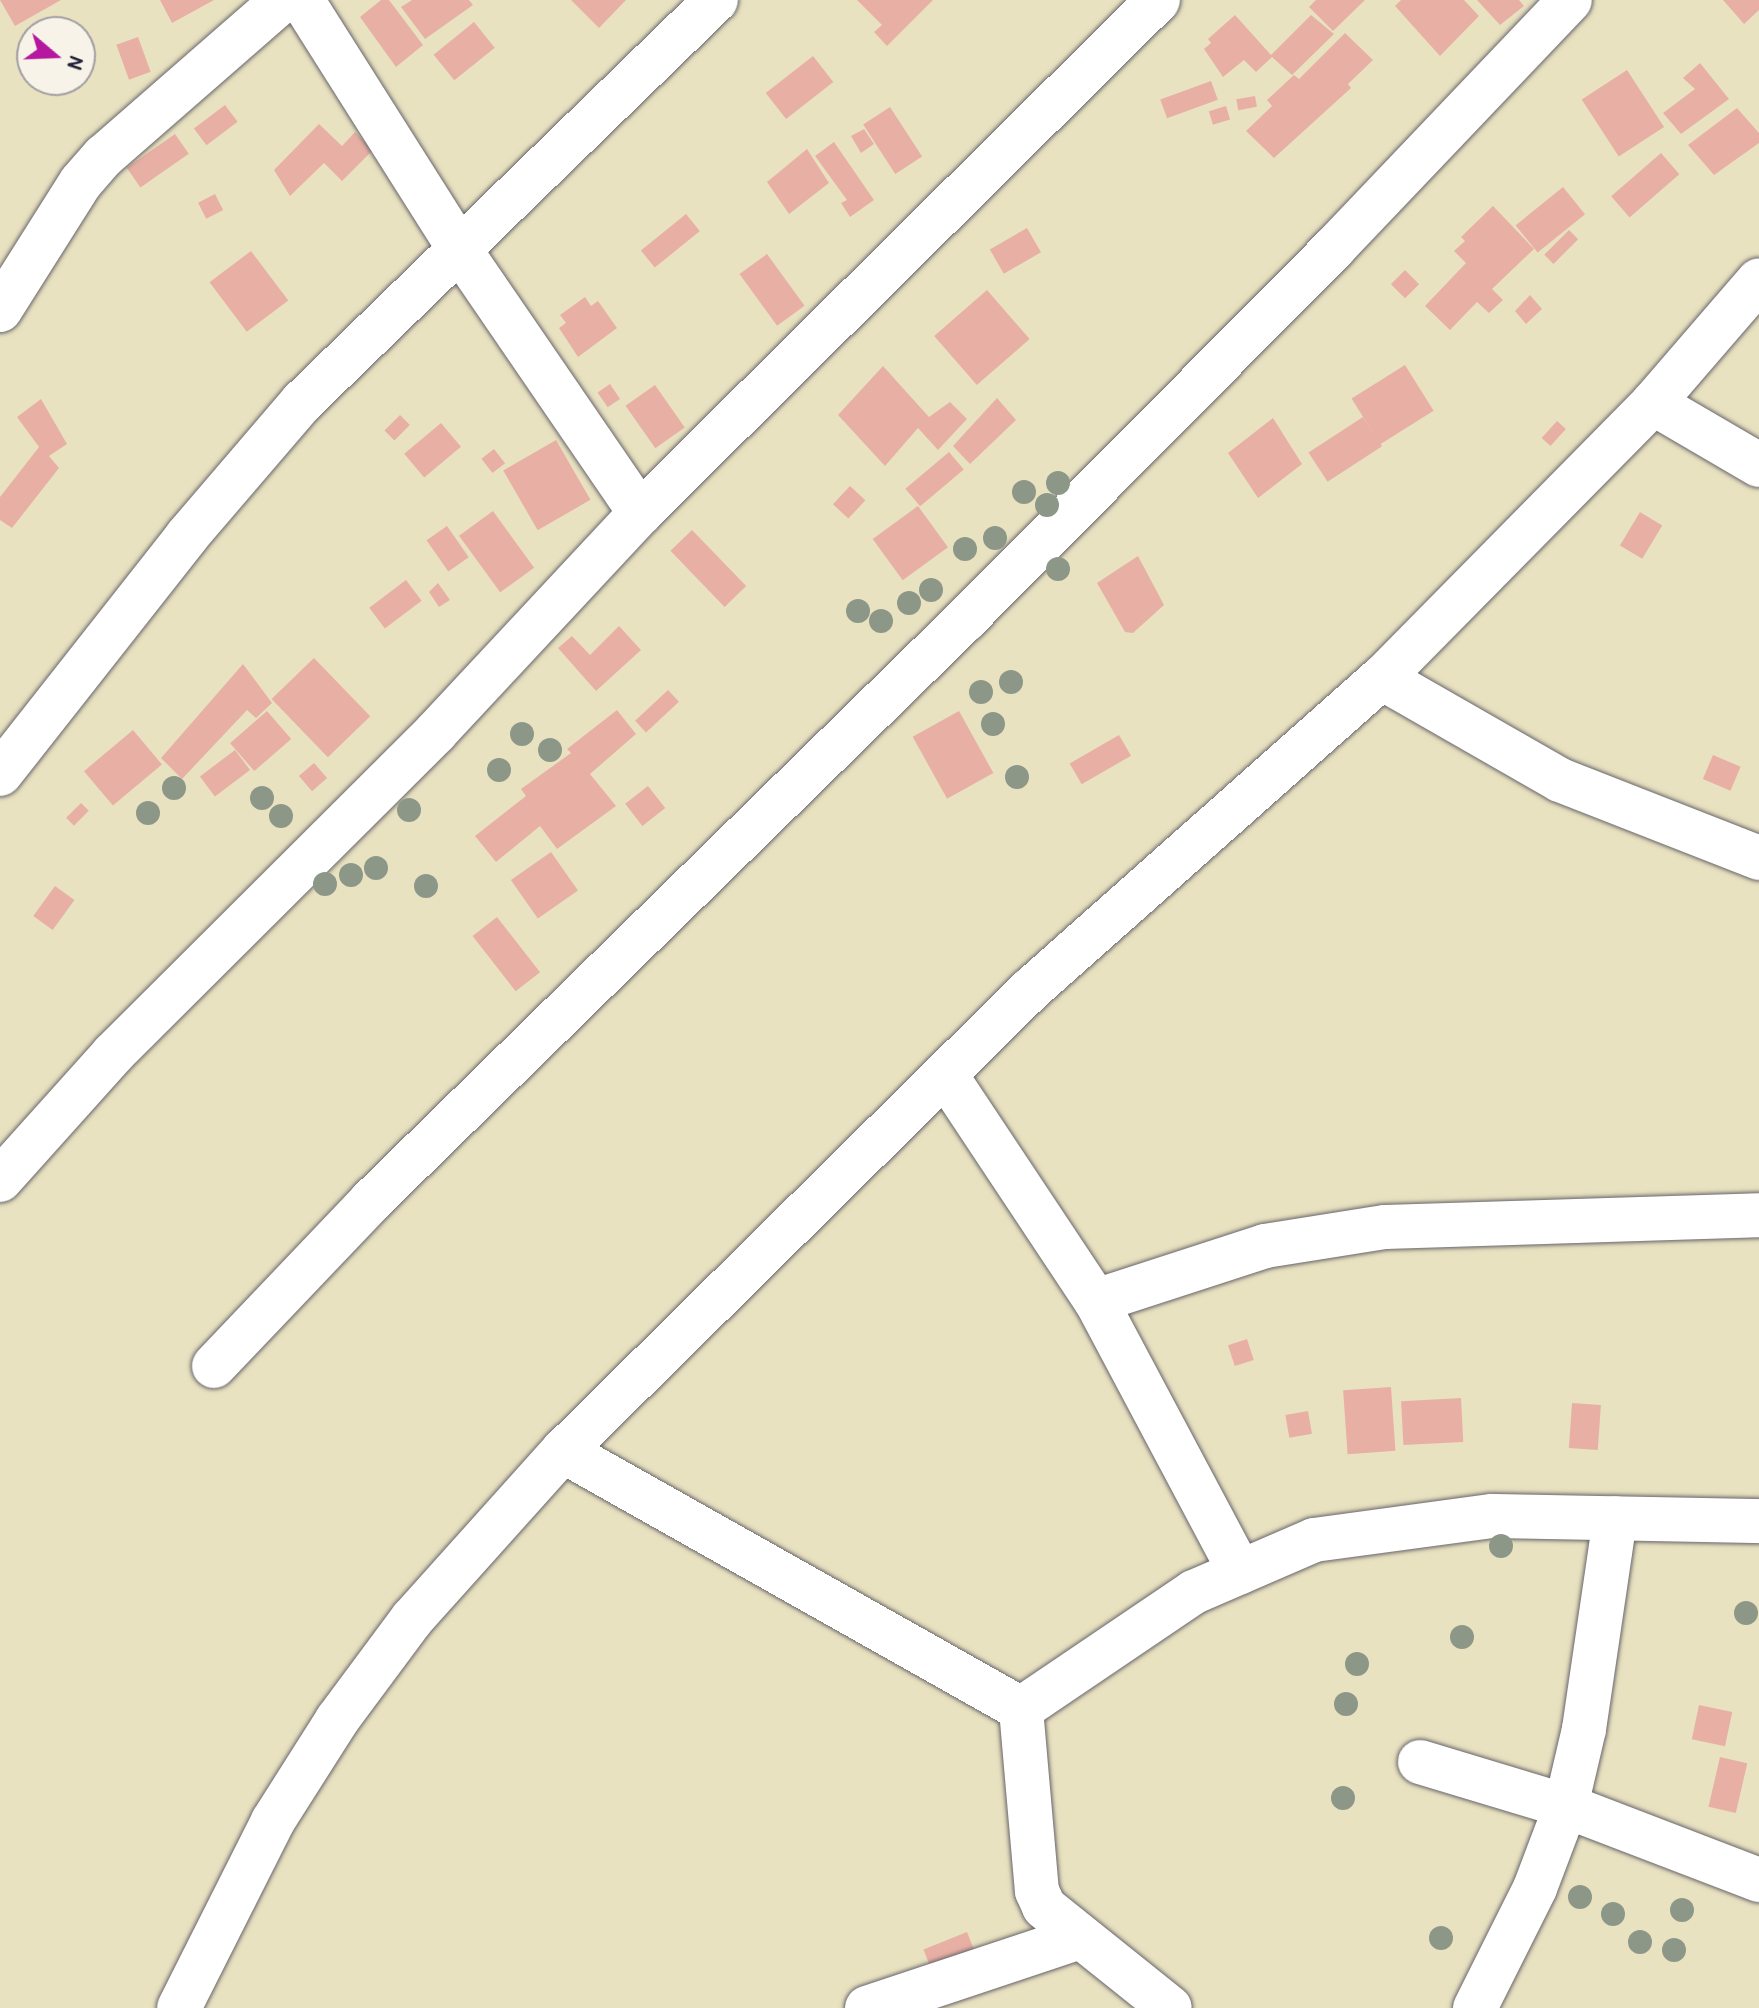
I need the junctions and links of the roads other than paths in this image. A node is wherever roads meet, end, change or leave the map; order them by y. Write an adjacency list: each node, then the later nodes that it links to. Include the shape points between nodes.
1 (283, 0): 8 (street, via 104,156 81,182)
2 (302, 0): 6 (street)
3 (716, 0): 6 (street)
4 (1158, 0): 11 (street)
5 (1570, 0): 19 (street, via 976,609 371,1201)
6 (460, 250): 11 (street); 13 (street, via 302,402 187,536)
7 (1759, 280): 9 (street)
8 (0, 310)
9 (1653, 403): 10 (street); 12 (street)
10 (1759, 465)
11 (640, 513): 16 (street, via 436,732 113,1054)
12 (1382, 678): 14 (street, via 1560,780); 15 (street, via 1030,990)
13 (0, 774)
14 (1759, 858)
15 (945, 1074): 18 (street); 20 (street)
16 (0, 1180)
17 (1759, 1215): 18 (street, via 1385,1227 1265,1246)
18 (1096, 1301): 23 (street)
19 (214, 1366)
20 (563, 1451): 24 (street); 29 (street, via 412,1619 337,1720 273,1821)
21 (1615, 1518): 22 (street); 23 (street, via 1492,1516 1390,1525 1314,1540); 26 (street, via 1584,1729)
22 (1759, 1521)
23 (1240, 1572): 24 (street, via 1194,1592)
24 (1021, 1709): 28 (street, via 1037,1891 1044,1907)
25 (1420, 1762): 26 (street)
26 (1566, 1806): 27 (street); 32 (street, via 1535,1888)
27 (1759, 1880)
28 (1080, 1937): 30 (street); 31 (street)
29 (179, 2008)
30 (867, 2008)
31 (1170, 2008)
32 (1475, 2008)

